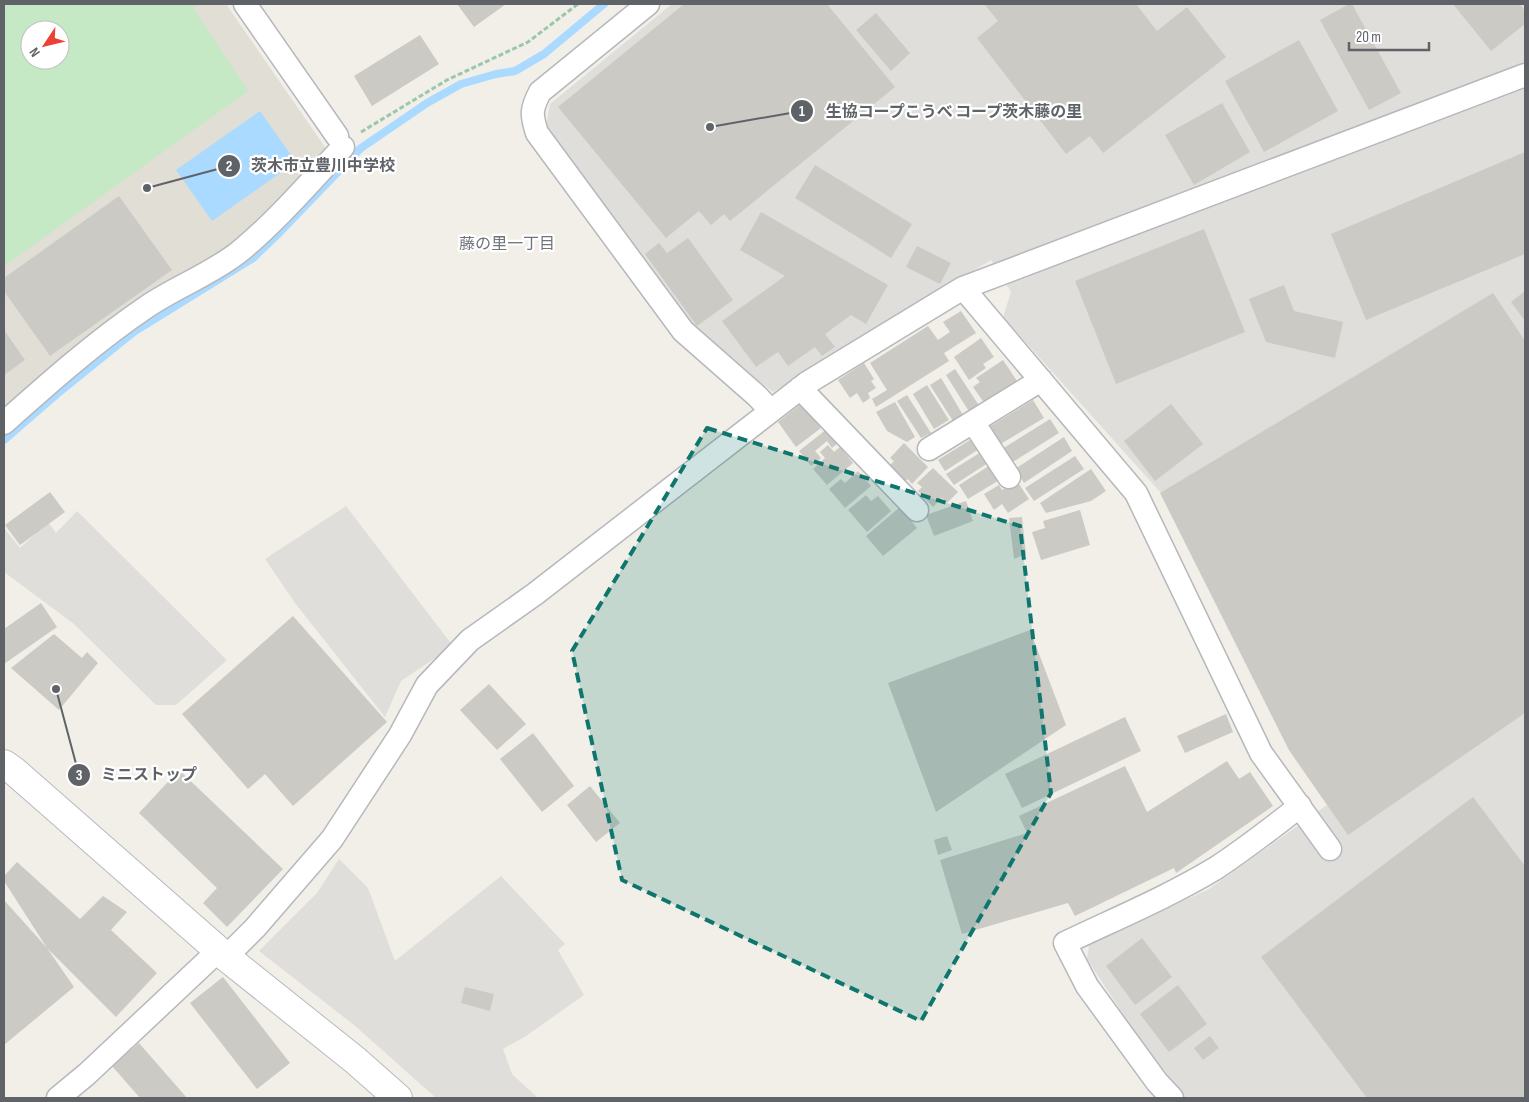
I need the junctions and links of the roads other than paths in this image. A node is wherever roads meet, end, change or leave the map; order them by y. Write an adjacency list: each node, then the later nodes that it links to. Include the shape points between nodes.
1 (246, 4): 9 (street, via 340,142 256,238 219,266 124,323)
2 (648, 4): 7 (street, via 540,92 532,118 537,133 683,331)
3 (1525, 75): 4 (street)
4 (963, 288): 5 (street); 6 (street)
5 (1041, 380): 8 (street); 14 (street, via 1136,492 1261,753)
6 (800, 388): 7 (street); 12 (street)
7 (771, 411): 16 (street, via 535,594 470,640 427,685 400,735 332,839 255,928)
8 (973, 422): 10 (street); 11 (street)
9 (4, 423)
10 (929, 449)
11 (1009, 477)
12 (917, 510)
13 (4, 764): 16 (street)
14 (1300, 806): 15 (street); 19 (street, via 1215,868 1157,900 1065,943 1087,986)
15 (1330, 849)
16 (222, 954): 17 (street); 18 (street)
17 (58, 1098)
18 (398, 1098)
19 (1172, 1098)

